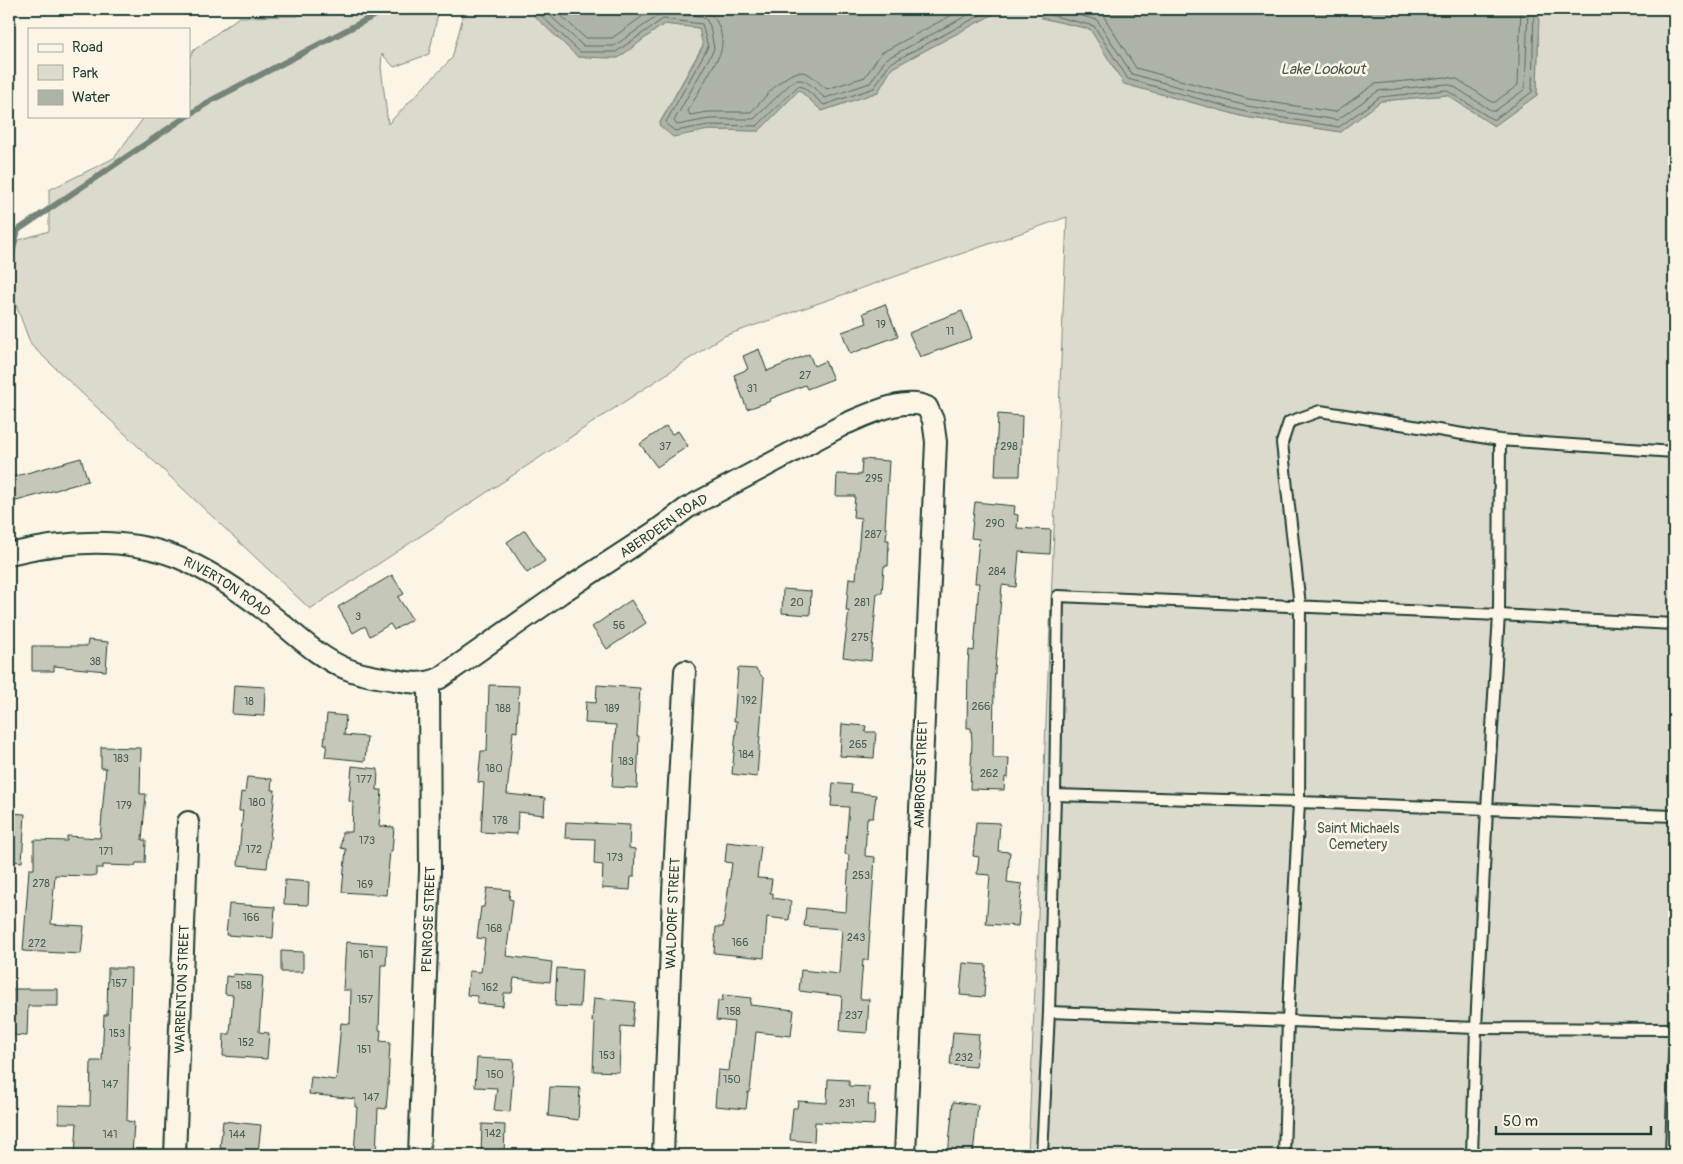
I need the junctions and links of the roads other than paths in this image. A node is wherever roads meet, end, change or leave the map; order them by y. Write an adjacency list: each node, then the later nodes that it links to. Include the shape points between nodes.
1 (915, 404): 9 (street, ABERDEEN ROAD, via 890,407 846,424 687,508 440,678); 23 (street, AMBROSE STREET, via 930,410 936,442)
2 (1500, 440): 3 (lane); 5 (lane, via 1320,411 1289,422 1282,443); 6 (lane)
3 (1674, 452)
4 (9, 554): 9 (street, RIVERTON ROAD, via 55,545 92,543 132,546 175,556 232,586 318,652 347,669 377,677)
5 (1300, 606): 6 (lane); 10 (lane, via 1058,596); 11 (lane)
6 (1499, 615): 7 (lane); 12 (lane)
7 (1674, 624)
8 (685, 671): 22 (street, WALDORF STREET)
9 (429, 682): 21 (street, PENROSE STREET, via 430,871)
10 (1055, 795): 11 (lane); 15 (lane)
11 (1298, 802): 12 (lane); 16 (lane)
12 (1486, 809): 13 (lane); 17 (lane)
13 (1674, 816)
14 (188, 822): 20 (street, WARRENTON STREET)
15 (1049, 1012): 16 (lane); 24 (lane)
16 (1288, 1020): 17 (lane); 25 (lane)
17 (1476, 1028): 18 (lane); 26 (lane)
18 (1674, 1030)
19 (1674, 1058): 27 (lane)
20 (175, 1155)
21 (418, 1155)
22 (663, 1155)
23 (905, 1155)
24 (1042, 1155)
25 (1284, 1155)
26 (1472, 1155)
27 (1671, 1155)

